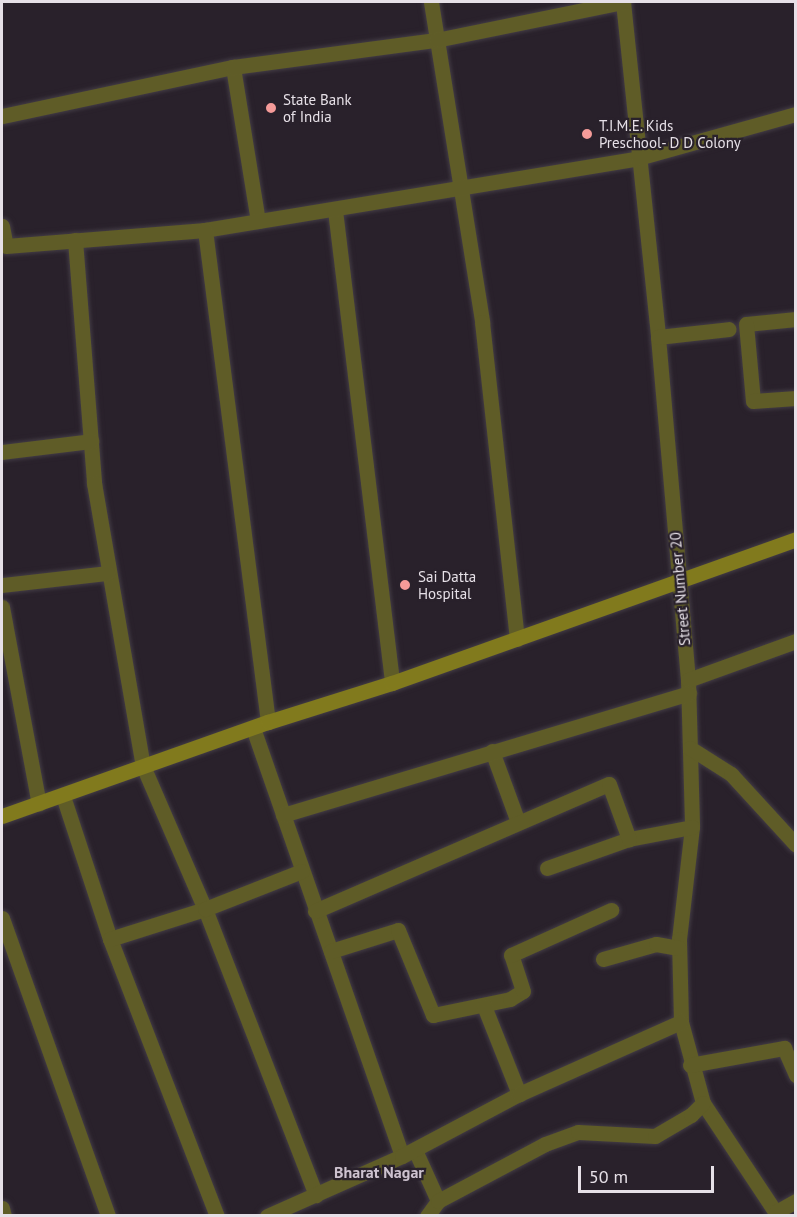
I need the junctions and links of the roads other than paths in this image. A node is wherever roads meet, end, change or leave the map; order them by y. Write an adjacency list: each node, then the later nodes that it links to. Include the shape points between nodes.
1 (431, 2): 3 (street)
2 (623, 2): 3 (street); 7 (street, Street Number 20)
3 (436, 40): 4 (street); 8 (street)
4 (233, 67): 5 (street); 10 (street)
5 (2, 116)
6 (795, 116): 7 (street)
7 (638, 158): 8 (street); 16 (street, Street Number 20)
8 (462, 190): 9 (street); 25 (street, via 482,322)
9 (334, 210): 10 (street); 27 (street)
10 (258, 221): 12 (street)
11 (2, 226): 13 (street, via 6,246)
12 (205, 230): 13 (street); 29 (street)
13 (75, 240): 18 (street)
14 (795, 319): 17 (street, via 746,324 753,401)
15 (729, 329): 16 (street)
16 (658, 337): 22 (street, Street Number 20)
17 (795, 398)
18 (91, 441): 19 (street); 21 (street)
19 (2, 452)
20 (795, 539): 22 (street)
21 (107, 573): 23 (street); 33 (street)
22 (679, 581): 25 (street); 28 (street, Street Number 20)
23 (2, 585)
24 (2, 607): 35 (street)
25 (517, 639): 27 (street)
26 (795, 641): 28 (street)
27 (392, 683): 29 (street)
28 (688, 687): 31 (street, Street Number 20); 32 (street)
29 (268, 722): 30 (street)
30 (253, 728): 33 (street); 36 (street)
31 (690, 748): 39 (street, Street Number 20); 41 (street, via 731,774)
32 (492, 752): 36 (street); 38 (street)
33 (143, 766): 34 (street); 44 (street)
34 (63, 796): 35 (street); 48 (street)
35 (39, 804): 37 (street)
36 (283, 814): 43 (street)
37 (2, 816)
38 (518, 822): 40 (street, via 609,784); 46 (street)
39 (692, 827): 40 (street); 49 (street, Street Number 20)
40 (629, 839): 42 (street)
41 (795, 845)
42 (547, 868)
43 (302, 871): 44 (street); 46 (street)
44 (206, 909): 48 (street); 59 (street)
45 (611, 910): 52 (street, via 511,955 523,991)
46 (315, 911): 50 (street)
47 (2, 918): 65 (street)
48 (110, 939): 66 (street)
49 (679, 948): 51 (street, via 656,944); 53 (street, Street Number 20)
50 (331, 951): 52 (street, via 398,930 433,1015); 58 (street)
51 (603, 959)
52 (484, 1006): 56 (street)
53 (681, 1022): 54 (street, Street Number 20); 56 (street)
54 (690, 1065): 55 (street, via 784,1048); 57 (street, Street Number 20)
55 (795, 1075)
56 (519, 1094): 58 (street)
57 (702, 1103): 60 (street, via 691,1115 655,1136 578,1132 545,1144); 63 (street, Street Number 20)
58 (409, 1153): 59 (street); 60 (street)
59 (316, 1196): 67 (street)
60 (438, 1201): 68 (street)
61 (795, 1201): 63 (street)
62 (2, 1209): 64 (street)
63 (777, 1214)
64 (4, 1215)
65 (108, 1215)
66 (217, 1215)
67 (267, 1215)
68 (427, 1215)

